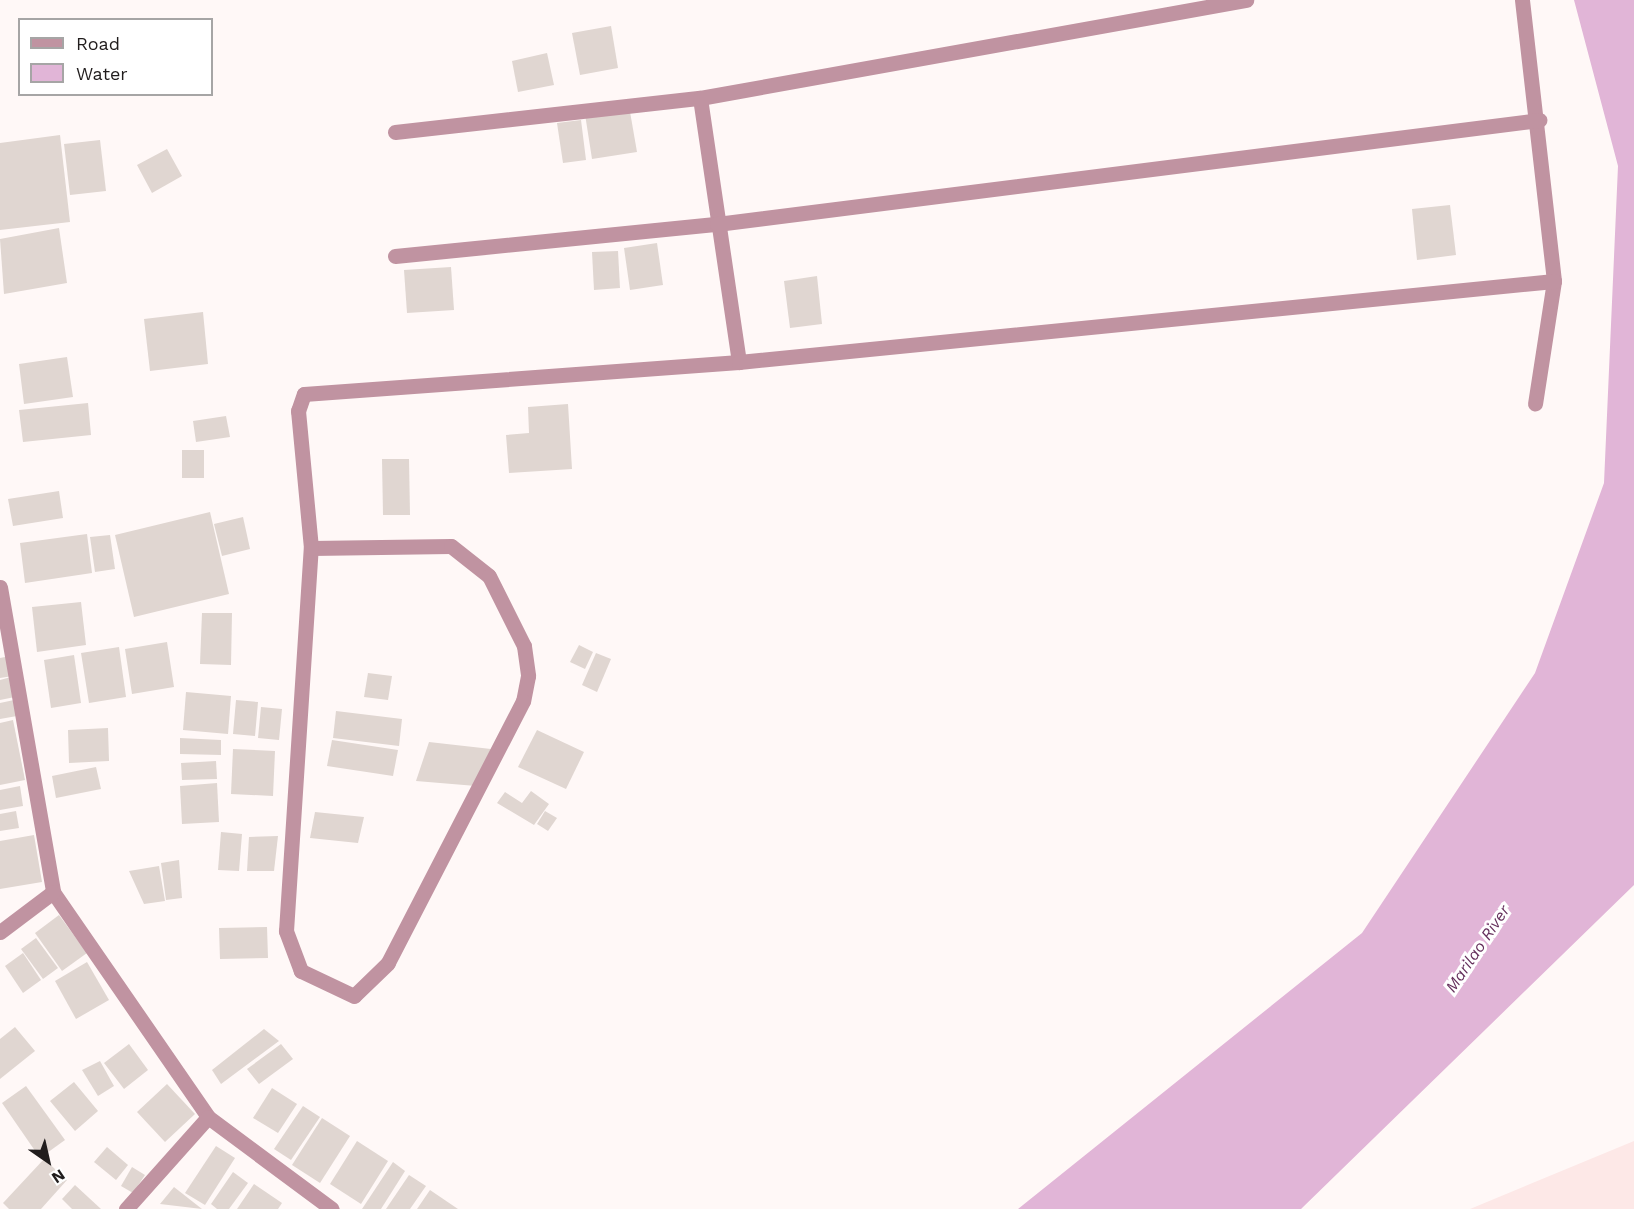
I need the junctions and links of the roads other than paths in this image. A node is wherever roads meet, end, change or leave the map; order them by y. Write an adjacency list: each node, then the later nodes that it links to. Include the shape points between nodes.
1 (1246, 0): 3 (street)
2 (1522, 0): 4 (street)
3 (699, 98): 5 (street); 6 (street)
4 (1539, 120): 6 (street); 8 (street)
5 (394, 132)
6 (717, 224): 7 (street); 9 (street)
7 (395, 256)
8 (1554, 281): 9 (street); 10 (street)
9 (739, 362): 11 (street, via 304,393 298,411)
10 (1535, 404)
11 (311, 548): 11 (street, via 286,932 301,971 354,996 388,963 523,700 528,676 524,646 489,576 460,551 451,546)
12 (0, 587): 13 (street)
13 (53, 892): 14 (street); 15 (street)
14 (0, 932)
15 (208, 1117): 16 (street); 17 (street)
16 (126, 1209)
17 (332, 1209)

